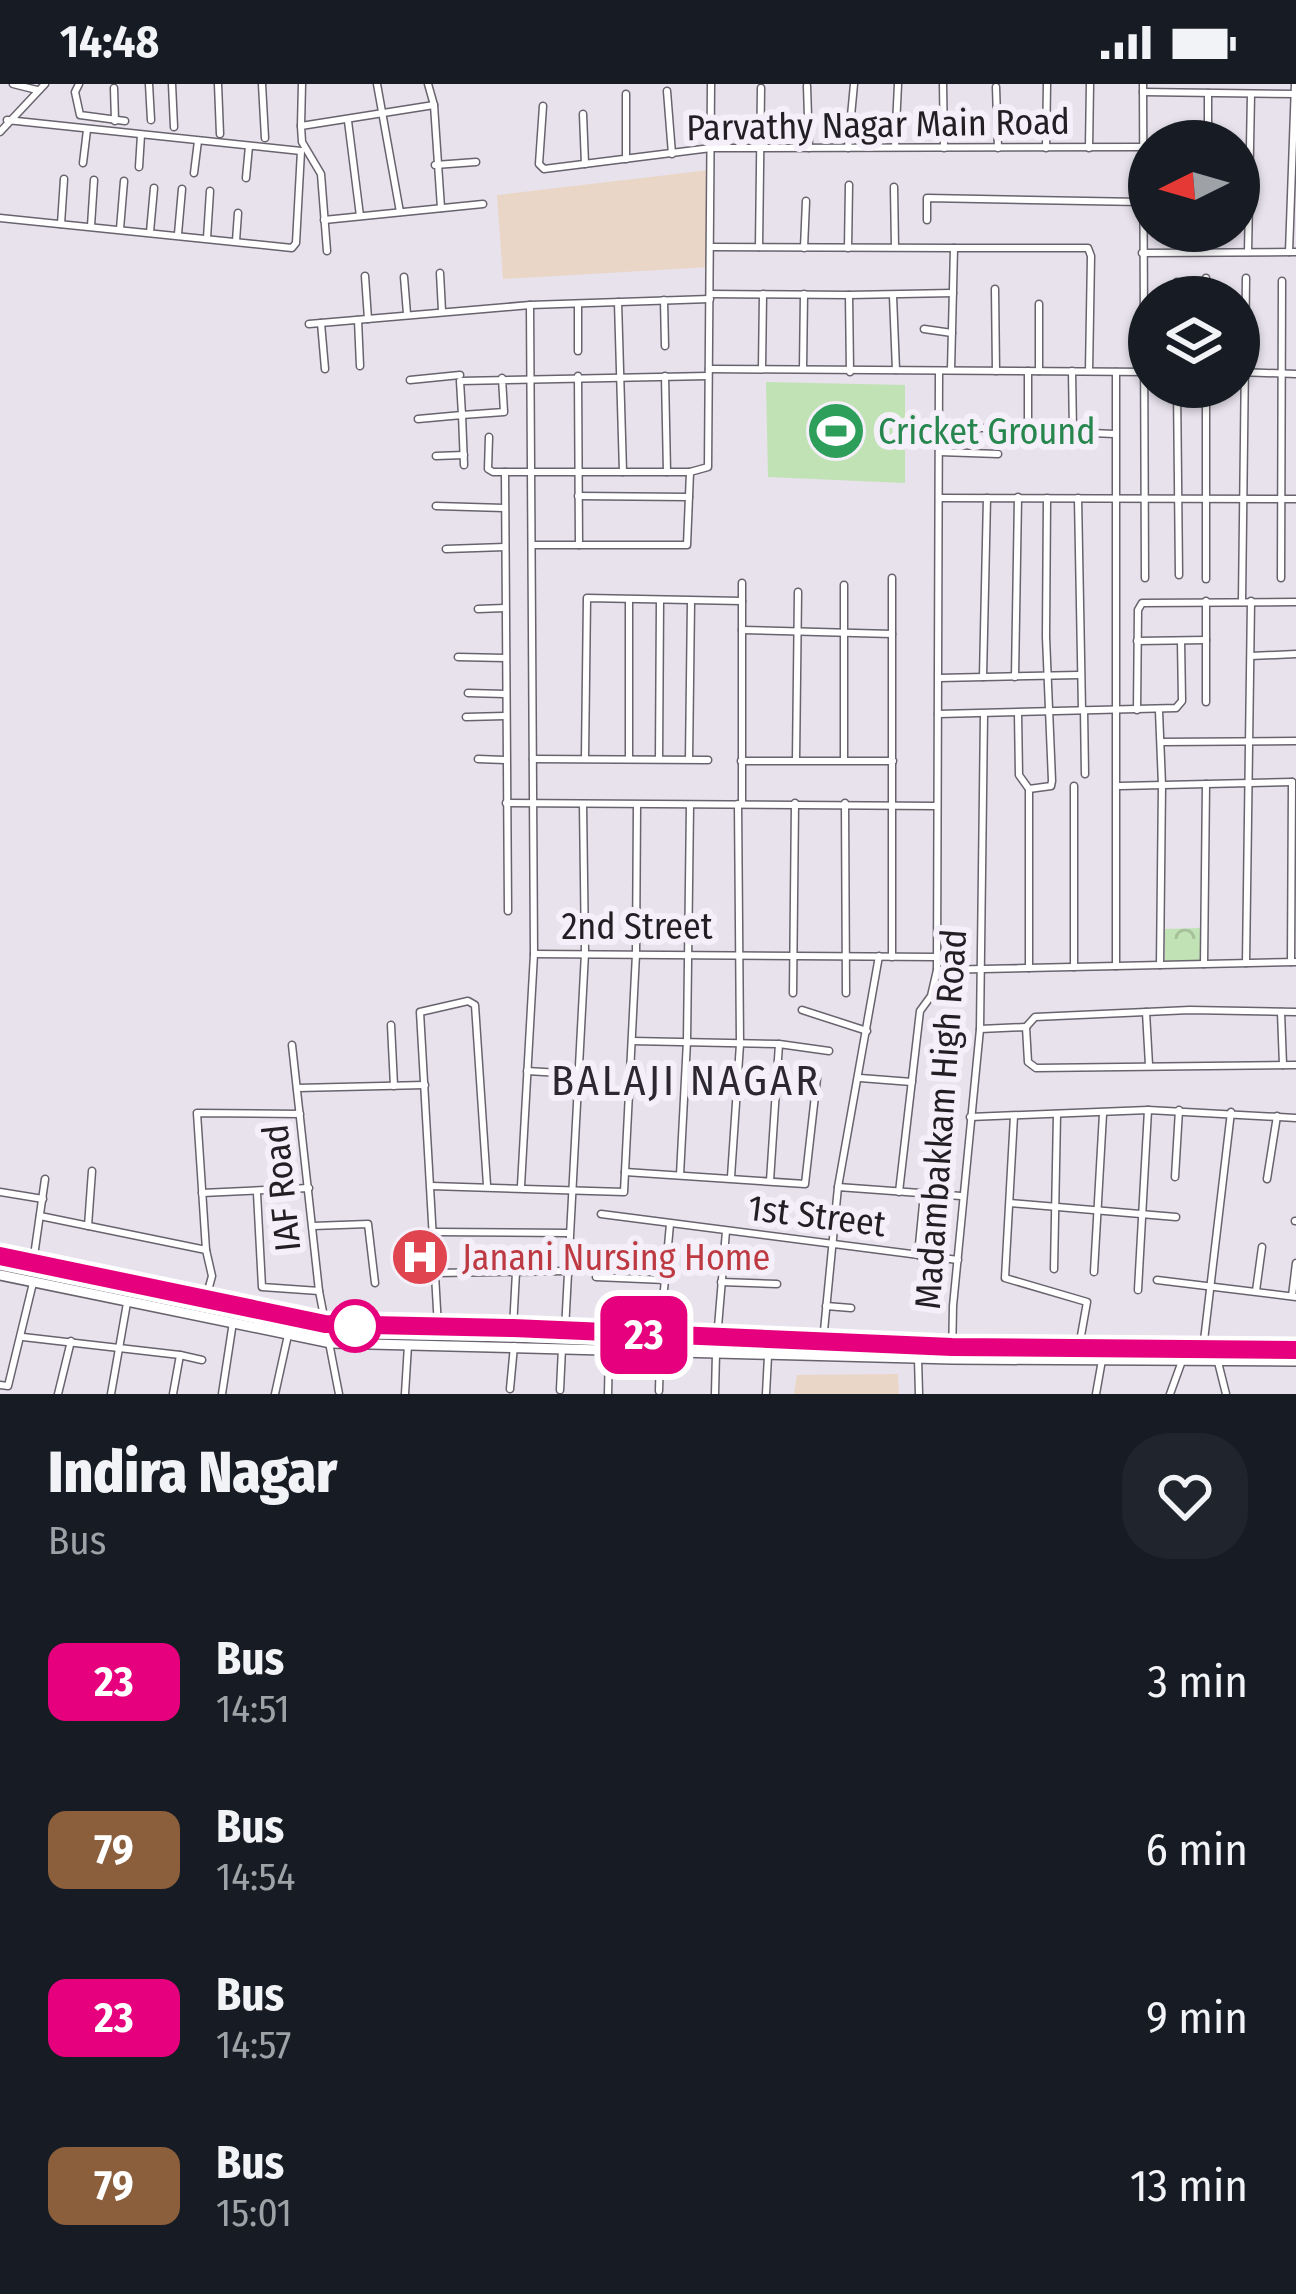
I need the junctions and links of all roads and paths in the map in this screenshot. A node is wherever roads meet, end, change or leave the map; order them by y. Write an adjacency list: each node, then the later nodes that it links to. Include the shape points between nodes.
1 (13, 84): 18 (street)
2 (149, 84): 38 (street)
3 (172, 84): 41 (street)
4 (218, 84): 45 (street)
5 (262, 84): 46 (street)
6 (302, 84): 40 (street)
7 (377, 84): 31 (street)
8 (428, 84): 28 (street)
9 (711, 84): 51 (street)
10 (854, 84): 53 (street)
11 (898, 84): 49 (street)
12 (944, 84): 54 (street)
13 (1047, 84): 56 (street)
14 (1090, 84): 57 (street)
15 (1295, 84): 27 (street)
16 (77, 85): 36 (street, via 80,115)
17 (807, 86): 52 (street)
18 (41, 87): 32 (street)
19 (996, 87): 55 (street)
20 (114, 88): 36 (street)
21 (761, 88): 58 (street)
22 (1143, 88): 24 (street); 33 (street)
23 (667, 91): 59 (street)
24 (1208, 93): 26 (street); 34 (street)
25 (626, 94): 60 (street)
26 (1251, 94): 27 (street); 35 (street)
27 (1295, 94): 102 (street)
28 (434, 105): 31 (street); 64 (street)
29 (543, 106): 63 (street, Parvathy Nagar Main Road, via 539,164)
30 (584, 114): 63 (street)
31 (383, 116): 39 (street); 80 (street)
32 (8, 120): 42 (street); 43 (street)
33 (1142, 120)
34 (1208, 120)
35 (1251, 120)
36 (115, 121): 37 (street)
37 (125, 121)
38 (151, 121)
39 (348, 121): 40 (street); 82 (street)
40 (301, 126): 84 (street, via 321,173)
41 (174, 127)
42 (87, 129): 44 (street); 62 (street)
43 (0, 132)
44 (141, 134): 47 (street); 65 (street)
45 (220, 134)
46 (265, 138)
47 (198, 140): 48 (street); 66 (street)
48 (250, 145): 67 (street); 92 (street, via 301,151 296,243)
49 (895, 147): 53 (street, Parvathy Nagar Main Road); 54 (street, Parvathy Nagar Main Road)
50 (1128, 147): 57 (street, Parvathy Nagar Main Road)
51 (711, 148): 58 (street, Parvathy Nagar Main Road); 59 (street, Parvathy Nagar Main Road); 93 (street)
52 (809, 148): 53 (street, Parvathy Nagar Main Road); 58 (street, Parvathy Nagar Main Road)
53 (848, 148)
54 (944, 148): 55 (street, Parvathy Nagar Main Road)
55 (998, 148): 56 (street, Parvathy Nagar Main Road)
56 (1046, 148): 57 (street, Parvathy Nagar Main Road)
57 (1090, 148)
58 (760, 149): 94 (street)
59 (672, 154): 60 (street, Parvathy Nagar Main Road)
60 (626, 159): 63 (street, Parvathy Nagar Main Road)
61 (476, 162): 64 (street)
62 (83, 163)
63 (585, 164)
64 (435, 165): 79 (street)
65 (139, 167)
66 (194, 173)
67 (246, 178)
68 (64, 179): 86 (street)
69 (94, 180): 87 (street)
70 (124, 182): 88 (street)
71 (849, 185): 96 (street)
72 (893, 187): 97 (street)
73 (154, 188): 89 (street)
74 (182, 189): 90 (street)
75 (210, 191): 91 (street)
76 (806, 201): 95 (street)
77 (1128, 202): 85 (street, via 927,198)
78 (482, 204): 79 (street)
79 (441, 208): 80 (street)
80 (400, 212): 82 (street)
81 (238, 214): 92 (street)
82 (360, 217): 84 (street)
83 (0, 218): 86 (street)
84 (324, 220): 99 (street)
85 (927, 220)
86 (61, 224): 87 (street)
87 (92, 226): 88 (street)
88 (120, 229): 89 (street)
89 (150, 232): 90 (street)
90 (178, 234): 91 (street)
91 (207, 238): 92 (street)
92 (236, 241)
93 (711, 247): 94 (street); 115 (street)
94 (759, 248): 95 (street)
95 (803, 248): 96 (street)
96 (848, 248): 97 (street)
97 (895, 248): 98 (street)
98 (954, 248): 111 (street); 143 (street, via 1088,248)
99 (327, 250)
100 (1248, 252): 104 (street)
101 (1260, 252): 102 (street)
102 (1292, 252)
103 (1142, 253): 104 (street); 107 (street)
104 (1206, 253)
105 (440, 273): 122 (street)
106 (365, 276): 124 (street)
107 (1143, 276)
108 (404, 277): 123 (street)
109 (1282, 281): 149 (street)
110 (994, 289): 137 (street)
111 (953, 293): 116 (street); 129 (street)
112 (764, 294): 113 (street); 115 (street); 133 (street)
113 (805, 295): 114 (street); 135 (street)
114 (848, 295): 116 (street); 145 (street)
115 (710, 296): 117 (street); 144 (street)
116 (893, 296): 138 (street)
117 (664, 300): 118 (street); 130 (street)
118 (618, 301): 120 (street); 154 (street)
119 (530, 304): 120 (street); 122 (street); 152 (street)
120 (578, 304): 131 (street)
121 (1039, 304): 141 (street)
122 (442, 311): 123 (street)
123 (407, 314): 124 (street)
124 (368, 319): 125 (street)
125 (358, 320): 126 (street); 132 (street)
126 (321, 323): 127 (street); 134 (street)
127 (309, 324)
128 (924, 328): 129 (street)
129 (952, 333): 136 (street)
130 (665, 346)
131 (578, 351)
132 (360, 366)
133 (762, 368): 135 (street); 144 (street)
134 (325, 369)
135 (803, 369): 145 (street)
136 (951, 370): 137 (street); 139 (street)
137 (996, 370): 140 (street)
138 (896, 371): 139 (street); 145 (street)
139 (939, 371): 164 (street)
140 (1028, 371): 141 (street); 165 (street)
141 (1039, 371): 142 (street)
142 (1072, 371): 143 (street); 166 (street)
143 (1089, 371): 146 (street)
144 (708, 372): 155 (street); 179 (street, via 708,467)
145 (850, 372)
146 (1117, 372): 147 (street); 167 (street)
147 (1128, 372)
148 (1260, 373): 149 (street)
149 (1282, 374): 150 (street); 189 (street)
150 (1296, 374)
151 (460, 375): 156 (street); 157 (street); 162 (street)
152 (530, 376): 153 (street); 156 (street); 175 (street)
153 (578, 376): 154 (street); 176 (street)
154 (621, 376): 155 (street); 177 (street)
155 (665, 376): 178 (street)
156 (502, 378): 162 (street, via 504,412)
157 (410, 380)
158 (1146, 408): 191 (street)
159 (1177, 408): 192 (street)
160 (1206, 408): 193 (street)
161 (1243, 408): 188 (street)
162 (462, 415): 163 (street); 171 (street)
163 (418, 419)
164 (939, 426): 165 (street); 169 (street)
165 (1028, 430): 166 (street)
166 (1072, 432): 167 (street)
167 (1114, 434): 187 (street)
168 (489, 437): 174 (street, via 488,470)
169 (940, 452): 170 (street); 184 (street)
170 (998, 454)
171 (464, 455): 172 (street); 173 (street)
172 (436, 456)
173 (464, 465)
174 (505, 472): 175 (street); 195 (street)
175 (532, 472): 176 (street); 196 (street)
176 (578, 472): 177 (street); 180 (street)
177 (623, 472): 178 (street)
178 (667, 472): 179 (street)
179 (690, 472): 181 (street)
180 (578, 496): 181 (street); 197 (street)
181 (690, 497): 197 (street, via 688,545)
182 (1018, 497): 185 (street); 186 (street); 231 (street)
183 (1078, 497): 186 (street); 187 (street); 228 (street)
184 (940, 498): 185 (street); 232 (street)
185 (987, 498): 230 (street)
186 (1047, 498): 229 (street)
187 (1114, 499): 191 (street); 238 (street)
188 (1244, 499): 189 (street); 193 (street); 213 (street)
189 (1281, 499): 190 (street); 203 (street)
190 (1296, 499)
191 (1145, 500): 192 (street); 202 (street)
192 (1178, 500): 193 (street); 200 (street)
193 (1208, 500): 204 (street)
194 (436, 506): 195 (street)
195 (505, 508): 198 (street)
196 (532, 545): 197 (street); 252 (street)
197 (578, 545)
198 (505, 547): 199 (street); 215 (street)
199 (446, 549)
200 (1179, 575)
201 (892, 578): 220 (street)
202 (1145, 578)
203 (1281, 578)
204 (1206, 579)
205 (742, 583): 211 (street)
206 (844, 585): 219 (street)
207 (798, 592): 218 (street)
208 (629, 600): 209 (street); 249 (street, via 586,598); 250 (street)
209 (660, 600): 210 (street); 253 (street)
210 (691, 600): 211 (street); 254 (street)
211 (742, 601): 217 (street)
212 (1205, 601): 213 (street); 222 (street); 223 (street, via 1142,603)
213 (1246, 601): 214 (street); 225 (street)
214 (1296, 602)
215 (505, 608): 216 (street); 227 (street)
216 (478, 609)
217 (742, 630): 218 (street); 259 (street)
218 (798, 632): 219 (street); 257 (street)
219 (844, 633): 220 (street); 258 (street)
220 (892, 634): 260 (street)
221 (1181, 640): 222 (street); 223 (street); 236 (street, via 1182,701)
222 (1206, 640): 235 (street)
223 (1137, 641): 239 (street)
224 (1296, 655): 225 (street)
225 (1251, 656): 246 (street)
226 (458, 657): 227 (street)
227 (505, 658): 234 (street)
228 (1081, 675): 229 (street); 237 (street)
229 (1048, 676): 231 (street); 240 (street)
230 (983, 677): 231 (street); 232 (street)
231 (1015, 677)
232 (939, 678): 242 (street)
233 (468, 693): 234 (street)
234 (505, 694): 244 (street)
235 (1206, 702)
236 (1159, 709): 239 (street); 248 (street)
237 (1083, 710): 238 (street); 240 (street); 261 (street)
238 (1116, 710): 239 (street); 267 (street)
239 (1137, 710)
240 (1050, 711): 241 (street); 268 (street, via 1051,786)
241 (1018, 713): 243 (street); 268 (street, via 1018,775)
242 (938, 714): 243 (street); 278 (street)
243 (984, 714): 298 (street, Madambakkam High Road)
244 (505, 716): 245 (street); 255 (street)
245 (466, 717)
246 (1250, 740): 247 (street); 248 (street); 263 (street)
247 (1296, 741)
248 (1161, 742): 265 (street)
249 (585, 758): 250 (street); 252 (street)
250 (629, 758): 253 (street)
251 (478, 759): 255 (street)
252 (533, 759): 269 (street)
253 (658, 759): 254 (street)
254 (689, 759): 256 (street)
255 (505, 760): 270 (street)
256 (708, 760)
257 (796, 760): 258 (street); 259 (street)
258 (844, 760): 260 (street)
259 (741, 761): 275 (street)
260 (893, 761): 273 (street)
261 (1084, 774)
262 (1294, 782): 263 (street); 290 (street)
263 (1250, 783): 264 (street); 291 (street)
264 (1206, 784): 265 (street); 292 (street)
265 (1162, 785): 267 (street); 293 (street)
266 (1074, 786): 295 (street)
267 (1118, 786): 294 (street)
268 (1029, 789): 296 (street)
269 (533, 802): 270 (street); 274 (street); 282 (street)
270 (506, 803): 279 (street)
271 (795, 803): 272 (street); 275 (street); 284 (street)
272 (845, 803): 273 (street); 286 (street)
273 (892, 803): 278 (street); 288 (street)
274 (583, 804): 276 (street); 280 (street)
275 (740, 804): 277 (street); 281 (street)
276 (637, 805): 277 (street); 283 (street)
277 (690, 805): 285 (street)
278 (937, 806): 289 (street)
279 (508, 911)
280 (585, 952): 282 (street, 2nd Street); 283 (street, 2nd Street); 319 (street)
281 (740, 953): 284 (street, 2nd Street); 285 (street, 2nd Street); 311 (street)
282 (533, 954): 318 (street)
283 (636, 954): 285 (street, 2nd Street); 309 (street)
284 (792, 954): 286 (street, 2nd Street); 299 (street)
285 (689, 955): 310 (street)
286 (845, 955): 287 (street, 2nd Street); 300 (street)
287 (879, 956): 288 (street, 2nd Street); 308 (street)
288 (892, 957): 289 (street, 2nd Street)
289 (937, 957): 297 (street)
290 (1294, 962): 291 (street)
291 (1246, 963): 292 (street)
292 (1204, 964): 293 (street)
293 (1160, 965): 294 (street)
294 (1116, 966): 295 (street)
295 (1074, 967): 296 (street)
296 (1029, 968): 298 (street)
297 (937, 970): 298 (street); 322 (street, via 920,1011)
298 (980, 970): 307 (street, Madambakkam High Road)
299 (793, 993)
300 (846, 993)
301 (802, 1010): 308 (street)
302 (1146, 1012): 303 (street); 306 (street, via 1035,1017); 315 (street)
303 (1281, 1012): 304 (street); 316 (street)
304 (1296, 1012)
305 (391, 1025): 324 (street)
306 (1026, 1027): 307 (street); 315 (street, via 1028,1062 1036,1068)
307 (980, 1029): 334 (street, Madambakkam High Road)
308 (867, 1031): 321 (street)
309 (632, 1041): 310 (street); 337 (street)
310 (687, 1041): 311 (street); 338 (street)
311 (740, 1044): 312 (street); 339 (street)
312 (779, 1044): 314 (street); 343 (street)
313 (292, 1046): 325 (street, IAF Road)
314 (829, 1051)
315 (1149, 1065): 316 (street)
316 (1282, 1065): 317 (street)
317 (1296, 1066)
318 (526, 1071): 319 (street); 346 (street)
319 (579, 1074): 349 (street)
320 (817, 1078): 343 (street, via 805,1184)
321 (860, 1078): 322 (street); 347 (street)
322 (913, 1082): 352 (street)
323 (425, 1085): 324 (street); 344 (street, via 418,1014 473,1001); 345 (street)
324 (394, 1086): 325 (street)
325 (297, 1088): 330 (street, IAF Road)
326 (1148, 1110): 327 (street); 329 (street); 362 (street)
327 (1179, 1110): 328 (street); 340 (street)
328 (1231, 1112): 333 (street); 391 (street)
329 (1103, 1113): 331 (street); 359 (street)
330 (300, 1114): 348 (street, IAF Road); 353 (street, via 197,1113)
331 (1058, 1114): 332 (street); 358 (street)
332 (1014, 1116): 334 (street); 357 (street)
333 (1277, 1116): 335 (street); 342 (street)
334 (970, 1117): 355 (street, Madambakkam High Road)
335 (1296, 1118)
336 (92, 1172): 365 (street)
337 (625, 1172): 338 (street); 349 (street, via 624,1192)
338 (680, 1175): 339 (street)
339 (730, 1177): 343 (street)
340 (1175, 1177)
341 (45, 1179): 356 (street)
342 (1268, 1180)
343 (770, 1181)
344 (487, 1185): 345 (street); 346 (street)
345 (431, 1186): 368 (street)
346 (521, 1186): 349 (street)
347 (838, 1187): 352 (street); 370 (street)
348 (309, 1188): 351 (street); 366 (street, IAF Road)
349 (573, 1191): 369 (street)
350 (0, 1192): 356 (street)
351 (257, 1192): 353 (street); 393 (street, via 262,1287)
352 (898, 1192): 354 (street)
353 (202, 1193): 372 (street)
354 (923, 1194): 355 (street); 373 (street)
355 (963, 1196): 375 (street, Madambakkam High Road)
356 (43, 1199): 361 (street)
357 (1010, 1203): 358 (street); 414 (street, via 1003,1269 1010,1282 1088,1302)
358 (1057, 1208): 359 (street); 378 (street)
359 (1099, 1212): 362 (street); 381 (street)
360 (602, 1214): 364 (street)
361 (40, 1216): 365 (street); 376 (street)
362 (1143, 1216): 363 (street); 392 (street)
363 (1176, 1216)
364 (670, 1224): 367 (street, 1st Street); 385 (street)
365 (88, 1226): 372 (street)
366 (312, 1226): 389 (street, via 368,1224); 393 (street, IAF Road)
367 (726, 1231): 370 (street, 1st Street); 387 (street)
368 (434, 1232): 369 (street); 382 (street)
369 (569, 1233): 380 (street)
370 (832, 1244): 373 (street, 1st Street); 398 (street)
371 (1262, 1247): 394 (street)
372 (206, 1250): 396 (street)
373 (918, 1255): 375 (street, 1st Street)
374 (0, 1256): 376 (main road)
375 (958, 1260): 422 (street, Madambakkam High Road)
376 (33, 1262): 396 (main road)
377 (1296, 1263): 395 (street)
378 (1054, 1269)
379 (517, 1270): 380 (street); 382 (street); 403 (street)
380 (566, 1270): 404 (street)
381 (1094, 1272)
382 (436, 1273): 402 (street)
383 (0, 1275): 388 (main road)
384 (596, 1277): 385 (street)
385 (665, 1280): 406 (street)
386 (1157, 1280): 391 (street)
387 (721, 1282): 390 (street); 408 (street)
388 (34, 1283): 397 (main road); 407 (street)
389 (375, 1283)
390 (777, 1284)
391 (1212, 1285): 394 (street); 418 (street)
392 (1138, 1290)
393 (319, 1291): 401 (street, IAF Road)
394 (1256, 1291): 395 (street)
395 (1294, 1297)
396 (206, 1298): 401 (main road)
397 (127, 1302): 400 (main road); 415 (street)
398 (826, 1306): 399 (street); 410 (street)
399 (851, 1308)
400 (233, 1322): 405 (main road); 438 (street)
401 (325, 1324): 402 (main road); 411 (street, IAF Road)
402 (438, 1327): 403 (main road)
403 (513, 1328): 404 (main road)
404 (565, 1330): 406 (main road)
405 (289, 1335): 411 (main road); 439 (street)
406 (660, 1336): 408 (main road)
407 (23, 1337): 409 (street); 431 (street, via 8,1386)
408 (717, 1339): 410 (main road)
409 (71, 1340): 415 (street); 435 (street)
410 (823, 1341): 422 (main road)
411 (332, 1342): 412 (main road); 440 (street, IAF Road)
412 (408, 1345): 413 (main road); 441 (street)
413 (514, 1346): 416 (main road); 432 (street)
414 (1079, 1347): 418 (main road); 422 (main road)
415 (117, 1348): 424 (street); 436 (street)
416 (562, 1348): 417 (main road); 433 (street)
417 (609, 1349): 420 (main road); 442 (street)
418 (1203, 1349): 419 (main road)
419 (1296, 1350)
420 (660, 1351): 421 (main road); 434 (street)
421 (716, 1353): 423 (main road); 443 (street)
422 (952, 1353): 425 (main road); 427 (main road)
423 (768, 1354): 425 (main road); 444 (street)
424 (180, 1355): 426 (street); 437 (street)
425 (918, 1358): 445 (street)
426 (202, 1360)
427 (1102, 1360): 428 (main road); 446 (street)
428 (1182, 1360): 429 (main road); 447 (street)
429 (1218, 1360): 430 (main road); 448 (street)
430 (1296, 1361)
431 (0, 1385)
432 (510, 1389)
433 (560, 1390)
434 (658, 1391)
435 (58, 1394)
436 (111, 1394)
437 (172, 1394)
438 (222, 1394)
439 (275, 1394)
440 (339, 1394)
441 (405, 1394)
442 (608, 1394)
443 (715, 1394)
444 (766, 1394)
445 (919, 1394)
446 (1096, 1394)
447 (1170, 1394)
448 (1226, 1394)

